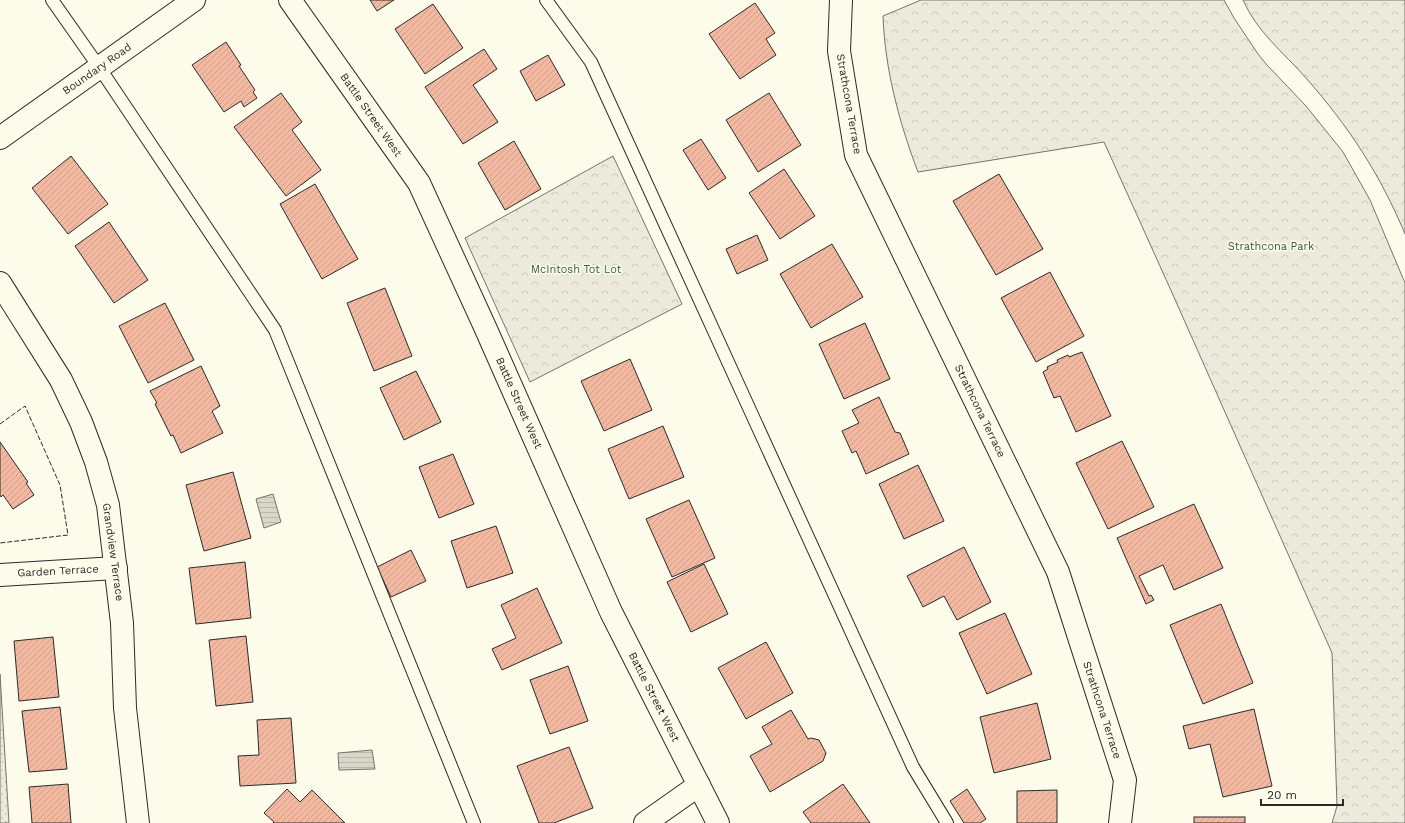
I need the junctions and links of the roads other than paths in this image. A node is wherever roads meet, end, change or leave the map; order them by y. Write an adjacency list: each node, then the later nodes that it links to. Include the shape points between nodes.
1 (52, 0): 6 (lane)
2 (194, 0): 6 (street, Boundary Road)
3 (290, 0): 11 (street, Battle Street West, via 418,183 485,327 611,612)
4 (546, 0): 16 (lane, via 591,62 913,767)
5 (841, 0): 17 (street, Strathcona Terrace, via 839,51 856,155 1058,572 1125,780)
6 (99, 67): 7 (street, Boundary Road); 13 (lane, via 275,330)
7 (0, 138)
8 (0, 283): 9 (street, Grandview Terrace, via 61,380 81,422 108,505)
9 (116, 568): 10 (street, Garden Terrace); 12 (street, Grandview Terrace, via 122,623 126,708)
10 (0, 575)
11 (699, 785): 14 (street); 15 (street, Battle Street West)
12 (138, 823)
13 (474, 823)
14 (645, 823)
15 (718, 823)
16 (947, 823)
17 (1120, 823)

